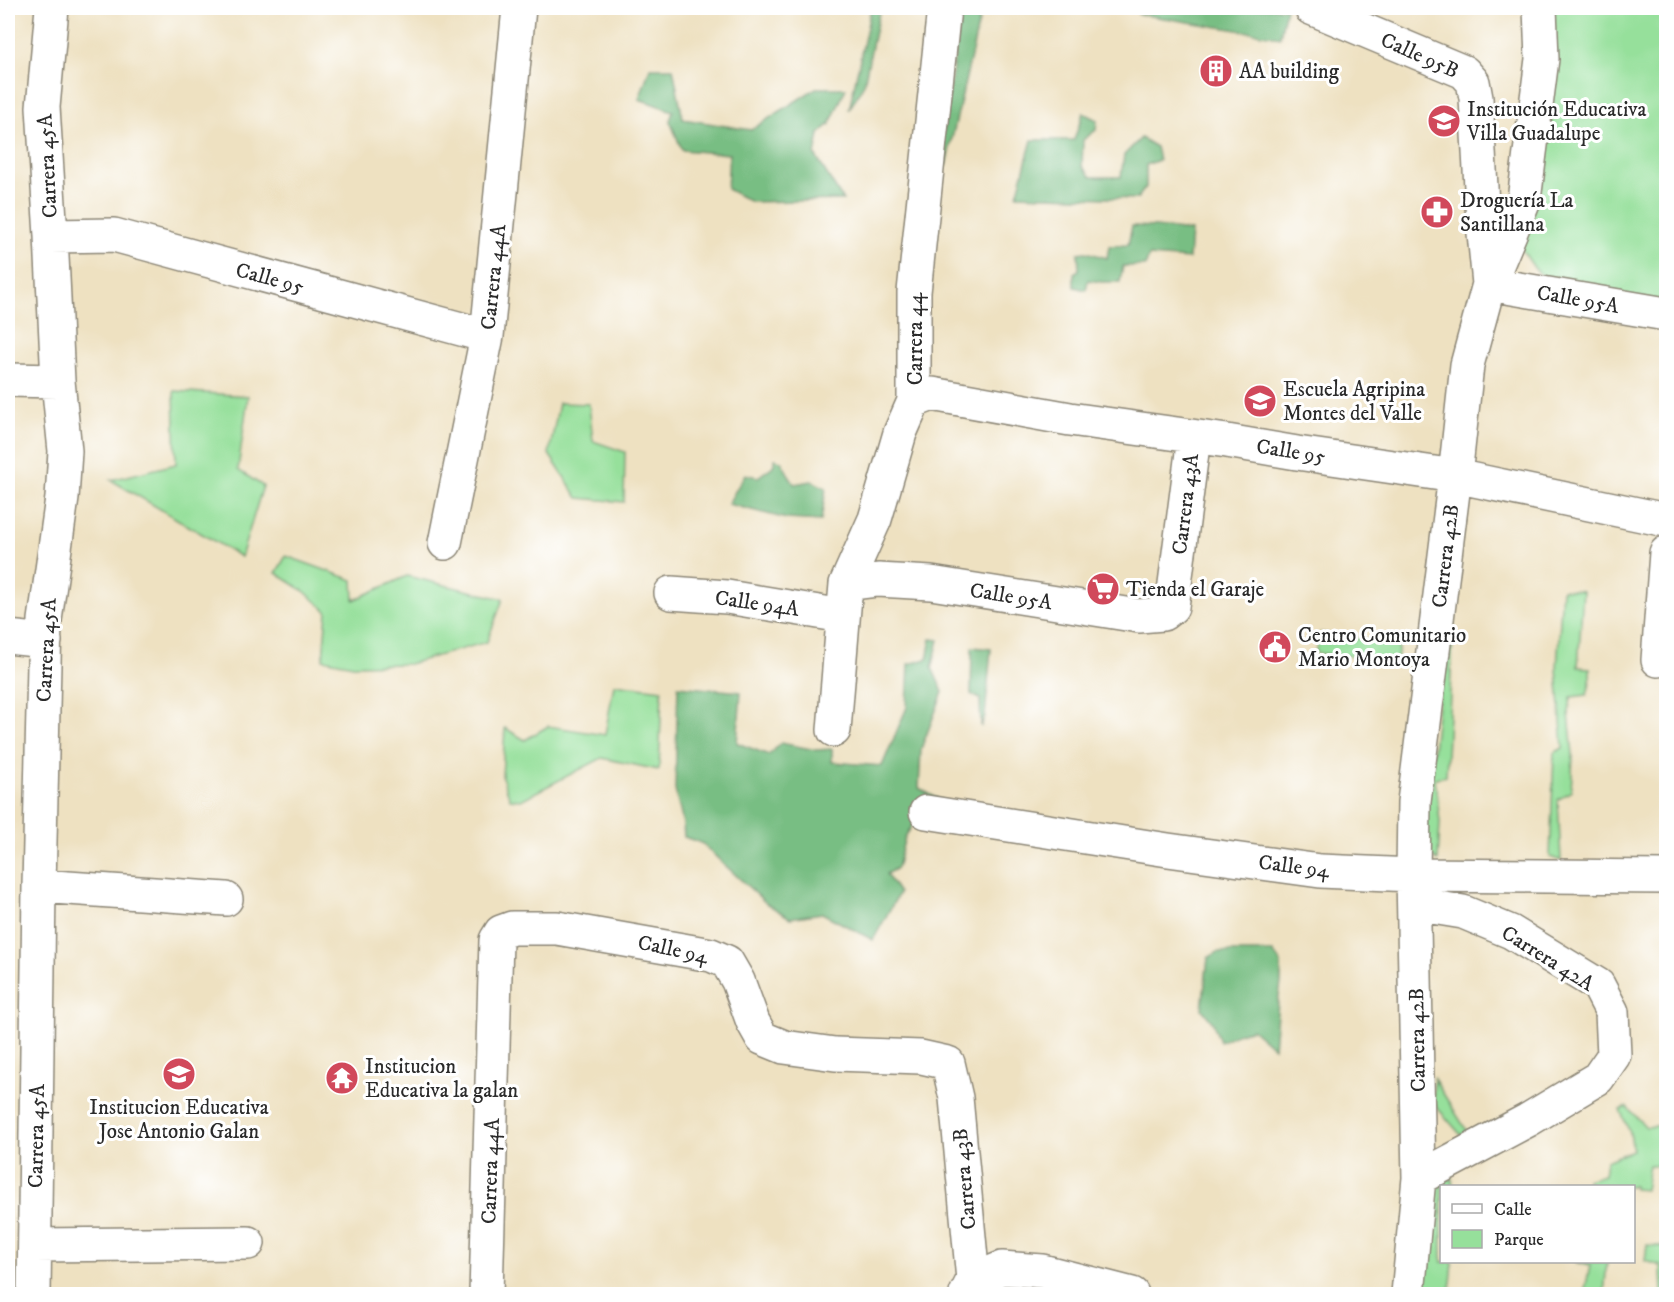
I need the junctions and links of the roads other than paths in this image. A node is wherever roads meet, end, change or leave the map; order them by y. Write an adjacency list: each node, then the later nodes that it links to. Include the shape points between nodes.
1 (52, 8): 6 (street, Carrera 45A, via 43,107)
2 (519, 8): 9 (street, Carrera 44A)
3 (944, 8): 12 (street, Carrera 44, via 914,292)
4 (1311, 8): 7 (street, Calle 95B, via 1464,72 1473,82)
5 (1540, 8): 7 (street, Carrera 42B, via 1542,59 1524,200)
6 (51, 236): 9 (street, Calle 95, via 114,235); 11 (street, Carrera 45A)
7 (1489, 284): 8 (street, Calle 95A); 14 (street, Carrera 42B, via 1467,365)
8 (1666, 315)
9 (487, 336): 16 (street, Carrera 44A)
10 (8, 380): 11 (street)
11 (58, 381): 23 (street, Carrera 45A, via 65,451)
12 (914, 401): 13 (street, Calle 95, via 932,394); 18 (street, Carrera 44, via 900,433 875,519)
13 (1194, 437): 14 (street, Calle 95); 20 (street, Carrera 43A)
14 (1455, 476): 15 (street, Calle 95); 29 (street, Carrera 42B, via 1414,802)
15 (1666, 520)
16 (445, 543)
17 (1666, 553): 24 (street)
18 (846, 584): 20 (street, Calle 95A, via 878,580 931,583 1139,616 1163,614); 21 (street, Carrera 44)
19 (671, 592): 21 (street, Calle 94A)
20 (1172, 607)
21 (843, 616): 25 (street, Carrera 44)
22 (8, 637): 23 (street)
23 (45, 641): 28 (street, Carrera 45A)
24 (1658, 660)
25 (834, 730)
26 (926, 812): 29 (street, Calle 94, via 1320,871)
27 (1666, 877): 29 (street, Calle 94)
28 (39, 886): 30 (street); 35 (street, Carrera 45A)
29 (1413, 890): 33 (street, Carrera 42B); 33 (street, Carrera 42A, via 1511,932 1598,985 1612,1012 1614,1055 1598,1078)
30 (226, 899)
31 (496, 940): 32 (street, Calle 94, via 501,932 512,928 557,928 711,955 727,962 762,1038 784,1047 835,1054 921,1057); 38 (street, Carrera 44A)
32 (948, 1063): 36 (street, Carrera 43B, via 956,1098)
33 (1419, 1178): 40 (street, Carrera 42B)
34 (248, 1243): 35 (street)
35 (35, 1245): 37 (street, Carrera 45A)
36 (970, 1287): 39 (street, via 1002,1268 1042,1271)
37 (34, 1294)
38 (486, 1294)
39 (1132, 1294)
40 (1408, 1294)

